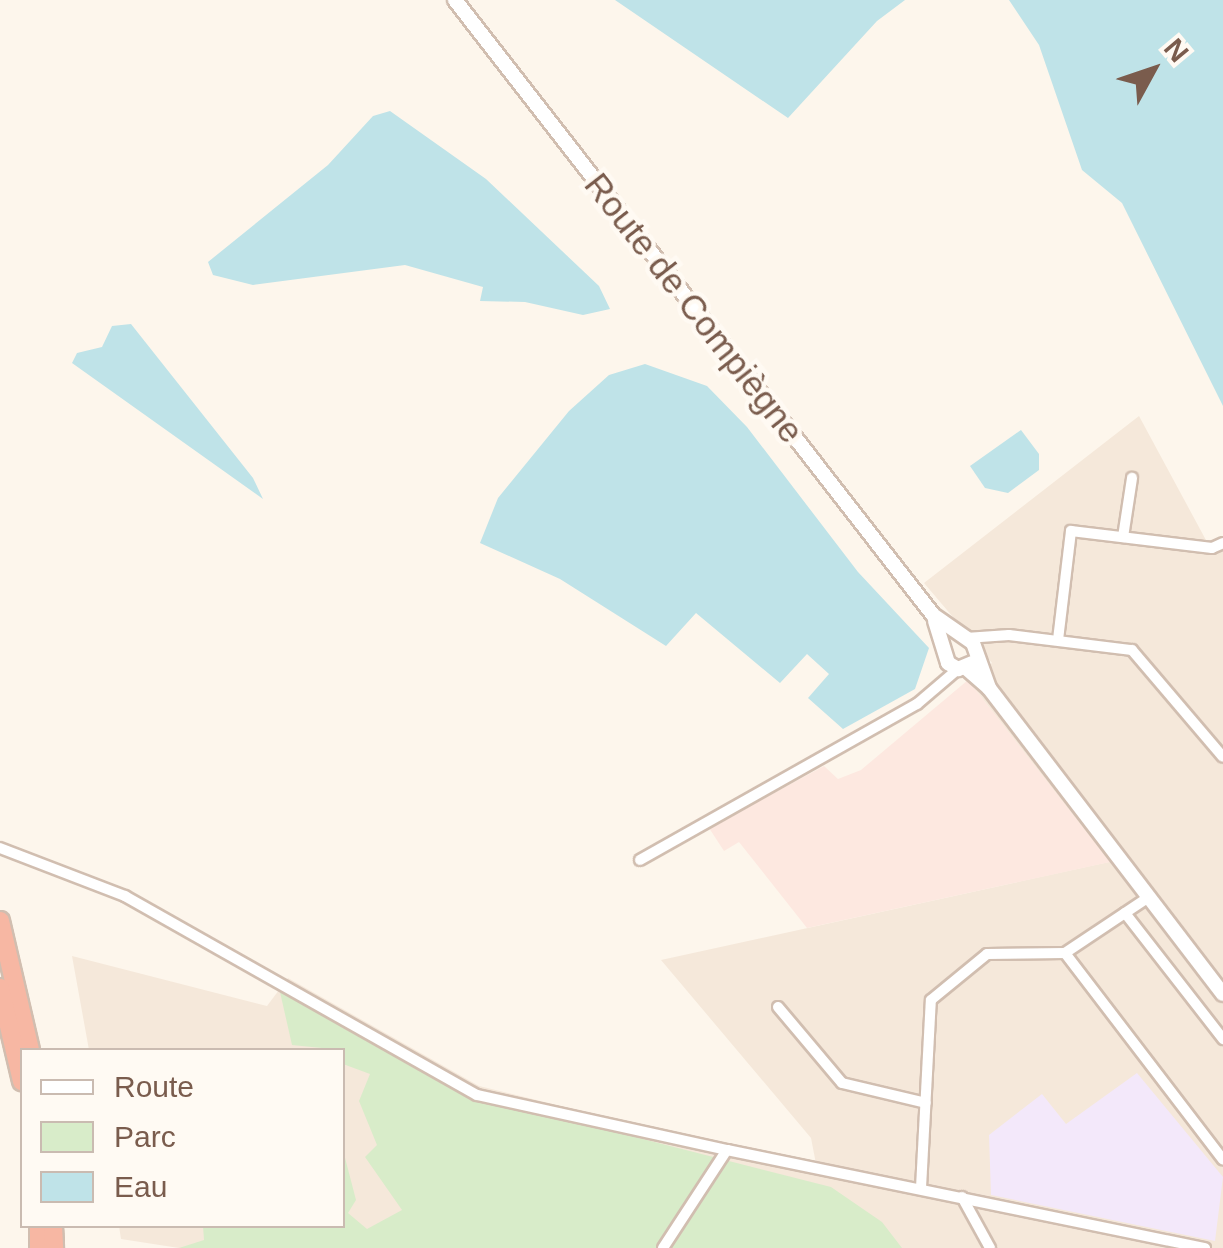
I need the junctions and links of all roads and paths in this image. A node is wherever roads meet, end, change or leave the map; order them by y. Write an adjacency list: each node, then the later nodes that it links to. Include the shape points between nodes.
1 (455, 0): 5 (main road, Route de Compiègne)
2 (1132, 478): 3 (street)
3 (1124, 537): 4 (street, via 1212,548); 8 (street, via 1071,531)
4 (1223, 543)
5 (933, 616): 7 (main road); 9 (main road)
6 (998, 636): 7 (street); 8 (street); 9 (street)
7 (962, 637): 9 (main road); 9 (main road)
8 (1058, 640): 10 (street, via 1132,650)
9 (961, 659): 12 (street, via 918,704); 13 (main road)
10 (1223, 757)
11 (0, 848): 24 (street, via 125,896 477,1095)
12 (640, 860)
13 (1149, 897): 14 (street); 18 (main road)
14 (1124, 913): 16 (street); 20 (street)
15 (0, 921): 21 (highway)
16 (1065, 954): 23 (street, via 988,954 931,1000); 25 (street)
17 (0, 988): 22 (highway)
18 (1223, 994)
19 (778, 1007): 23 (street, via 842,1083)
20 (1223, 1039)
21 (30, 1048)
22 (20, 1072)
23 (926, 1103): 26 (street)
24 (726, 1150): 26 (street); 28 (street)
25 (1223, 1160)
26 (921, 1188): 27 (street)
27 (962, 1197): 29 (street); 30 (street)
28 (663, 1248)
29 (990, 1248)
30 (1205, 1248)

